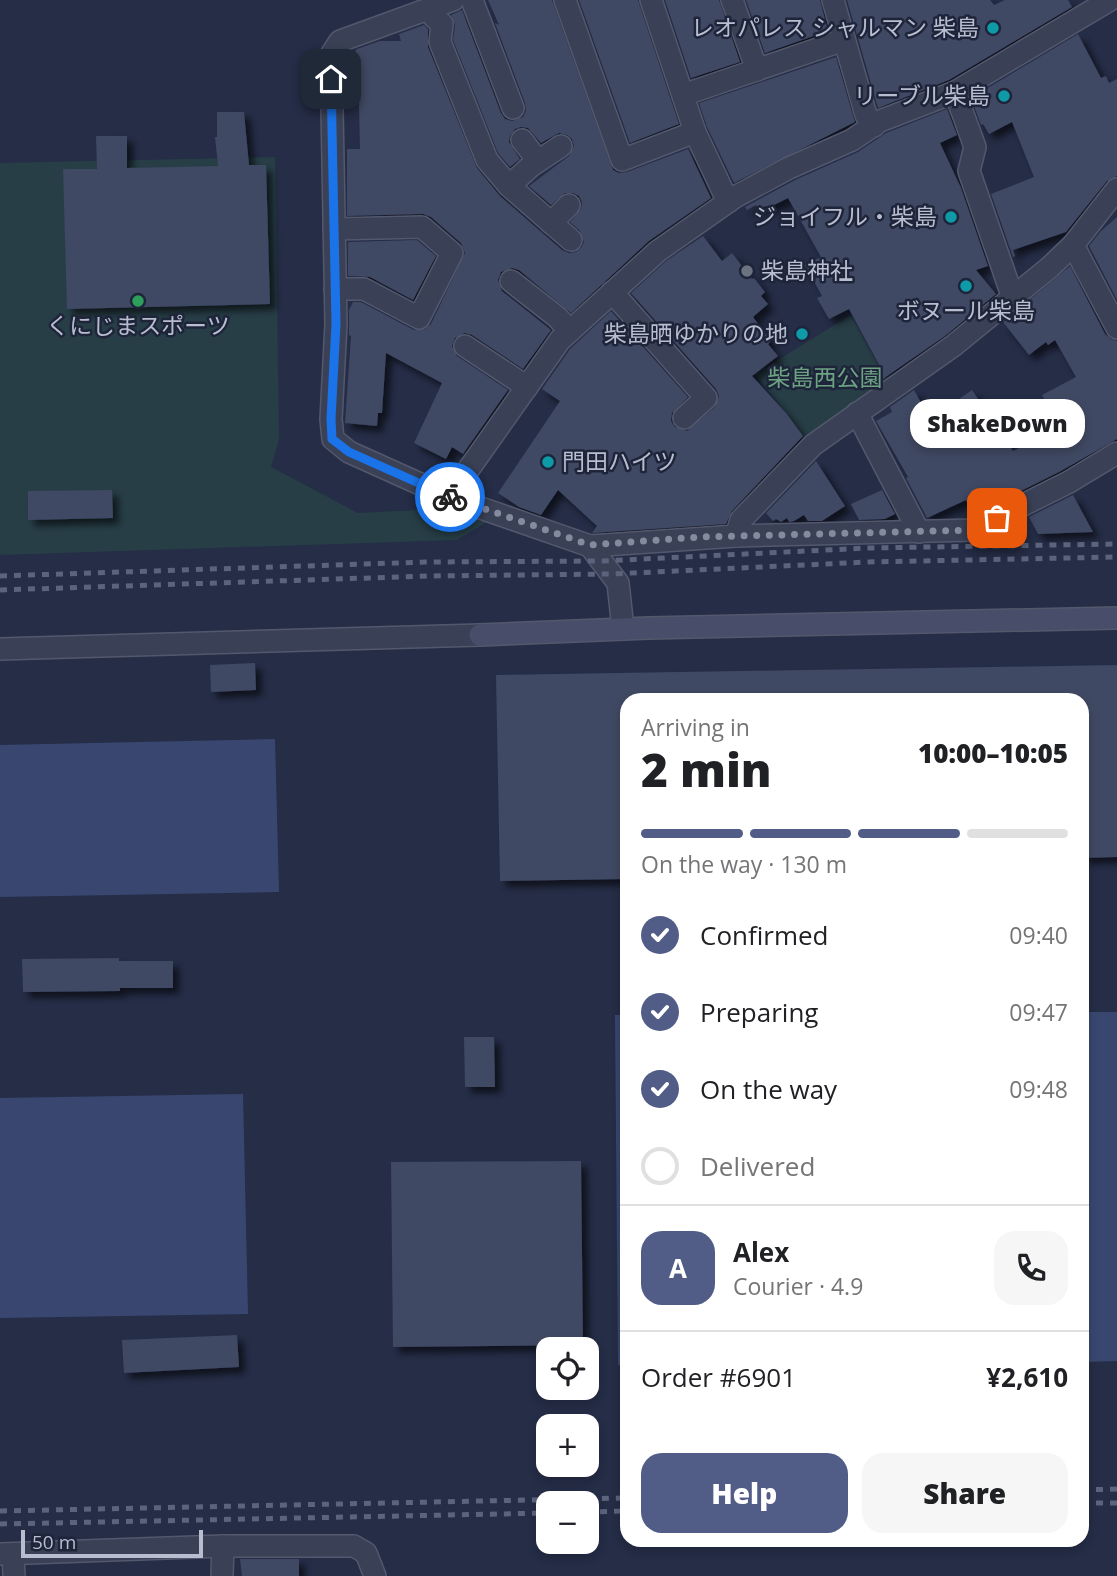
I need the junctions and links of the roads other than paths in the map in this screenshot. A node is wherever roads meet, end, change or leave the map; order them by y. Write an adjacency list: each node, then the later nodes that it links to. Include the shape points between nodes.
1 (453, 0): 8 (street)
2 (472, 0): 13 (street)
3 (565, 0): 15 (street, via 622,160)
4 (651, 0): 12 (street)
5 (732, 0): 10 (street)
6 (833, 0): 9 (street)
7 (1110, 0): 11 (street)
8 (431, 8): 19 (street, via 442,24 440,41 487,160); 24 (street, via 340,41 331,55)
9 (844, 40): 10 (street); 14 (street, via 866,115)
10 (757, 70): 12 (street)
11 (955, 92): 14 (street); 30 (street, via 975,147 969,172)
12 (683, 95): 15 (street)
13 (513, 108)
14 (874, 126): 21 (street)
15 (695, 132): 21 (street)
16 (522, 140): 18 (street)
17 (561, 146): 18 (street)
18 (538, 161): 19 (street)
19 (509, 186): 23 (street)
20 (1117, 189): 26 (street)
21 (728, 202): 29 (street, via 658,251)
22 (569, 205): 23 (street)
23 (551, 223): 25 (street)
24 (334, 229): 28 (street); 28 (street, via 422,227 452,253 419,318 364,289)
25 (571, 240)
26 (1073, 245): 30 (street); 31 (street)
27 (511, 281): 32 (street)
28 (335, 289): 38 (street, via 332,439 349,452)
29 (612, 292): 32 (street); 36 (street, via 706,398)
30 (1013, 298): 35 (street)
31 (1117, 328)
32 (570, 331): 34 (street)
33 (466, 346): 34 (street)
34 (527, 387): 38 (street)
35 (857, 413): 39 (street); 40 (street, via 813,444 741,520)
36 (684, 418)
37 (1117, 453): 39 (street, via 973,530)
38 (449, 497): 41 (street)
39 (919, 532): 40 (street)
40 (736, 536): 41 (street)
41 (590, 545): 43 (street, via 618,583)
42 (1117, 618): 43 (street)
43 (623, 629): 44 (street)
44 (0, 649)
45 (223, 1546): 46 (street); 48 (street); 49 (street, via 354,1546 366,1553)
46 (7, 1554): 47 (street)
47 (14, 1576)
48 (222, 1576)
49 (375, 1576)

